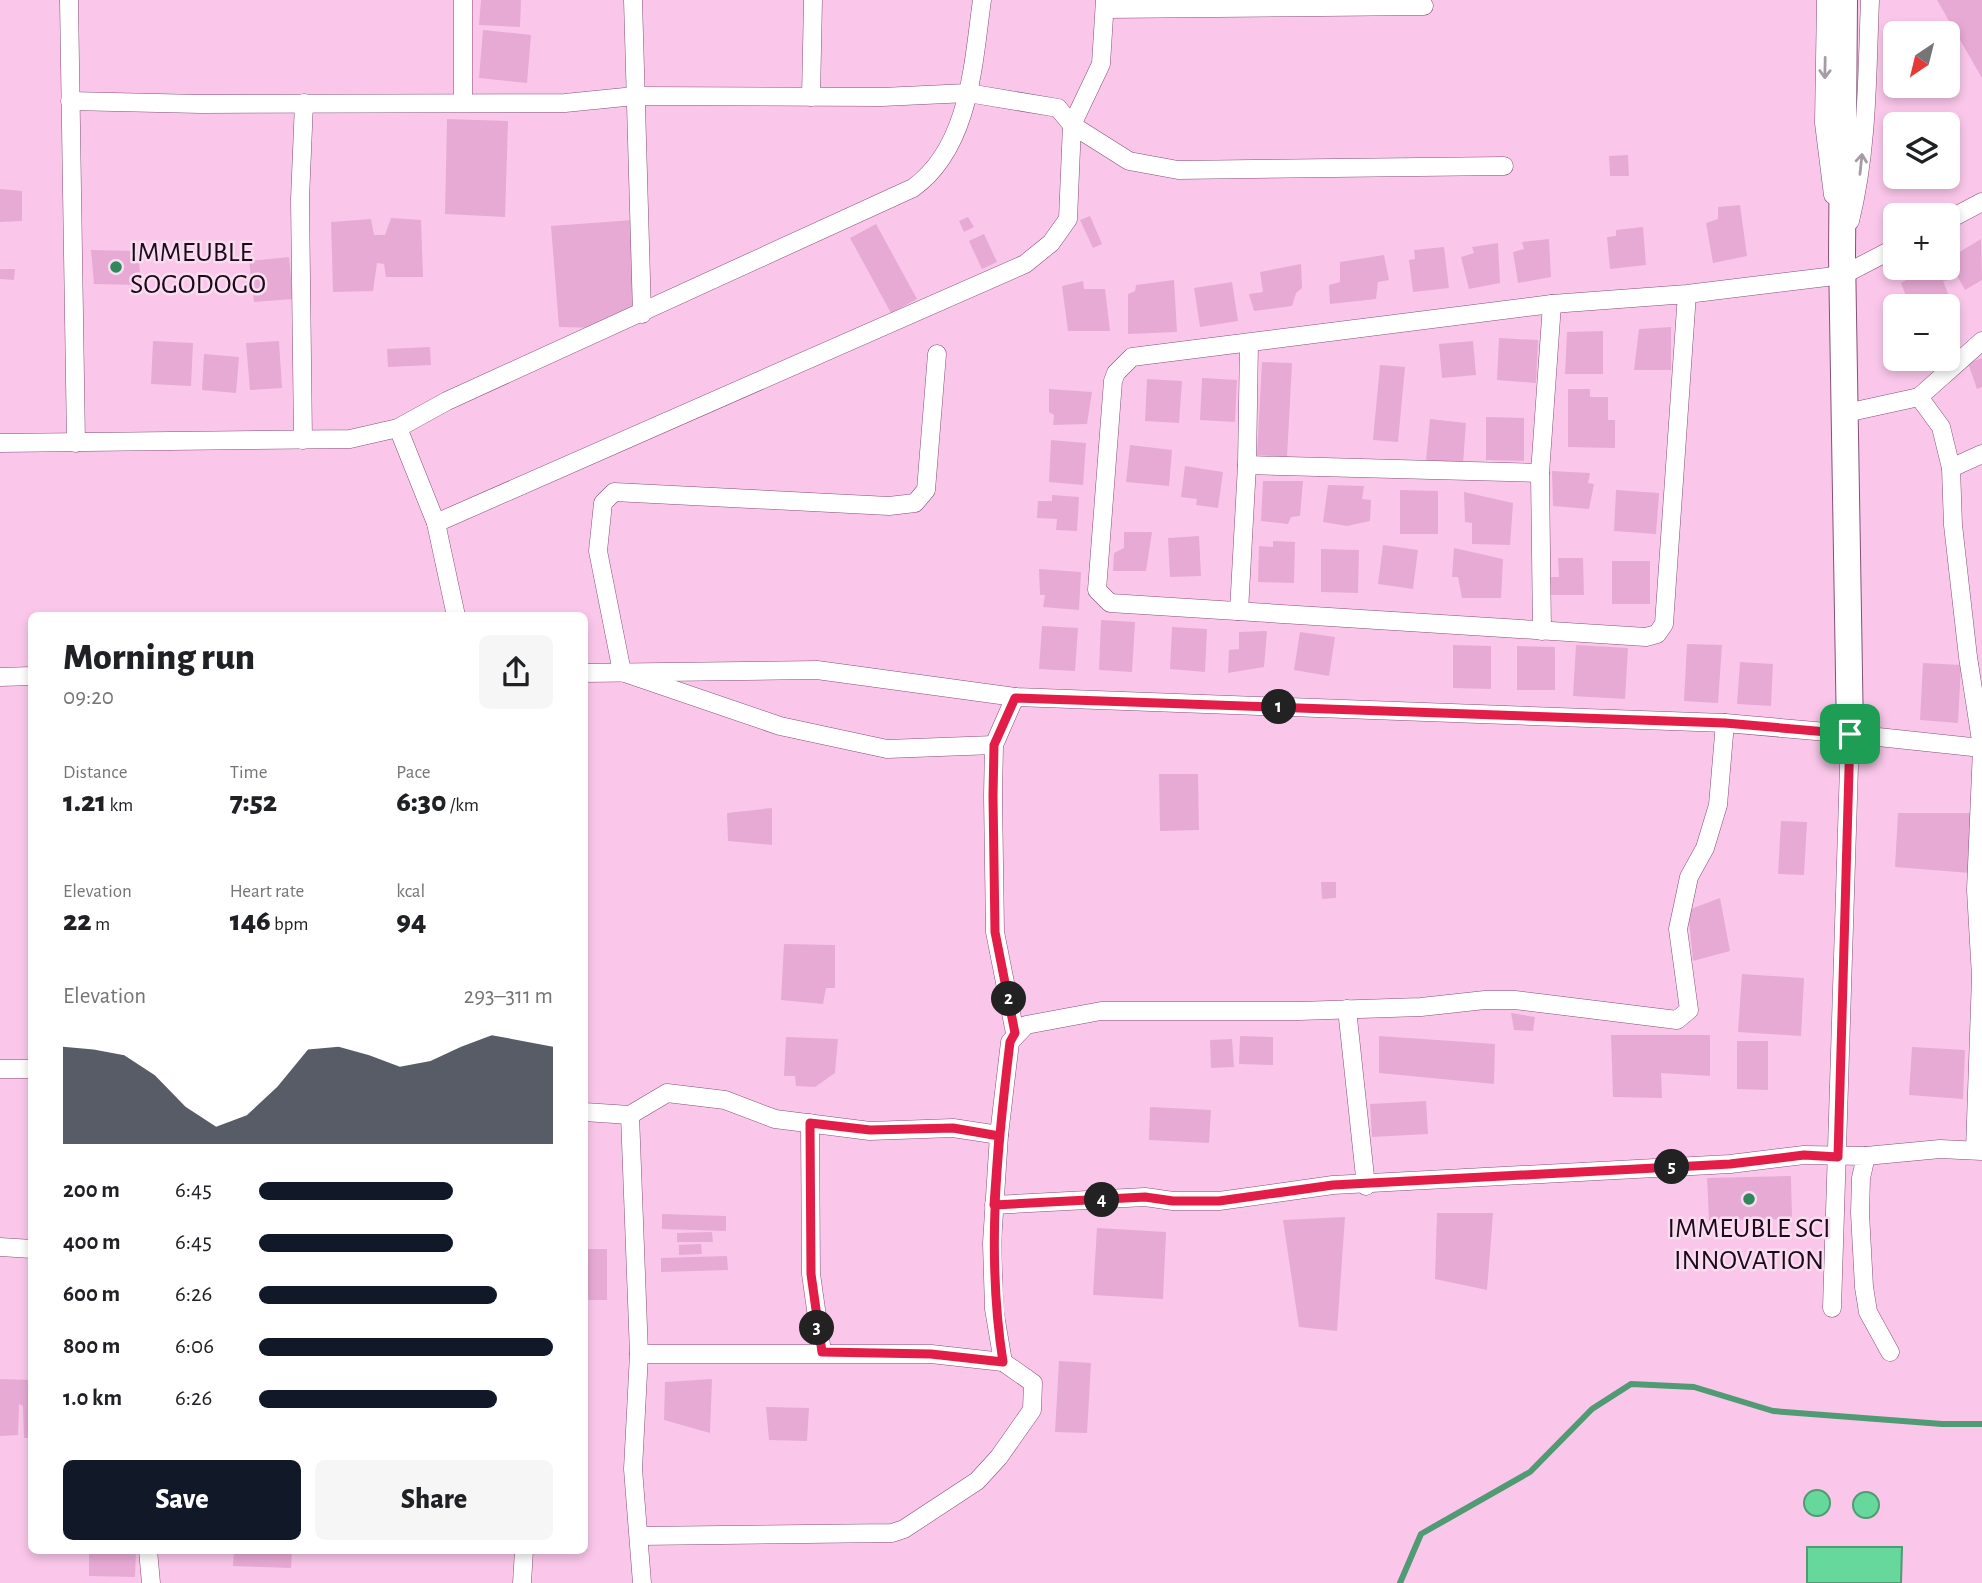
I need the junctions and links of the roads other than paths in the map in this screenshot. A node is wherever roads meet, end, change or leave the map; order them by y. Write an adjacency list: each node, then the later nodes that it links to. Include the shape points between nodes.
1 (69, 0): 15 (street)
2 (463, 0): 16 (street)
3 (633, 0): 13 (street)
4 (813, 0): 14 (street)
5 (982, 0): 12 (street)
6 (1826, 0): 23 (street, one-way to 23, via 1824,122)
7 (1844, 0): 23 (street)
8 (1870, 0): 23 (street, one-way to 8, via 1866,120)
9 (1105, 4): 10 (street); 18 (street, via 1101,64)
10 (1289, 4): 11 (street)
11 (1424, 6)
12 (968, 93): 14 (street); 18 (street, via 1058,108); 26 (street, via 950,145 929,177 914,188)
13 (635, 96): 14 (street); 16 (street, via 565,103); 26 (street)
14 (811, 97)
15 (70, 101): 17 (street); 35 (street)
16 (463, 102): 17 (street)
17 (304, 103): 33 (street, via 300,199)
18 (1072, 125): 19 (street, via 1129,161 1178,170); 40 (street, via 1068,219 1051,243 1025,264)
19 (1504, 166)
20 (1982, 202): 21 (street)
21 (1960, 214)
22 (1883, 252): 23 (street)
23 (1843, 265): 24 (street); 31 (street)
24 (1687, 294): 25 (street); 43 (street, via 1664,624 1657,634 1646,637)
25 (1552, 304): 28 (street); 39 (street)
26 (642, 314): 32 (street, via 447,401)
27 (1982, 341): 30 (street)
28 (1249, 343): 37 (street); 41 (street, via 1132,358 1116,373 1097,590 1110,603)
29 (937, 355): 45 (street, via 926,490 915,503 889,506 614,492 603,503 598,551)
30 (1919, 397): 31 (street); 38 (street, via 1941,427)
31 (1846, 413): 51 (street)
32 (398, 428): 33 (street, via 350,439); 40 (street)
33 (303, 439): 35 (street)
34 (0, 443): 35 (street)
35 (76, 443)
36 (1982, 454): 38 (street)
37 (1247, 465): 39 (street); 41 (street)
38 (1951, 468): 44 (street, via 1953,525)
39 (1540, 473): 43 (street)
40 (436, 523): 42 (street)
41 (1240, 611): 43 (street)
42 (455, 612)
43 (1542, 632)
44 (1975, 652): 53 (street)
45 (622, 672): 46 (street); 49 (street, via 817,670); 52 (street, via 780,726 887,749)
46 (588, 673)
47 (28, 676): 48 (street)
48 (0, 677)
49 (1015, 698): 50 (street); 52 (street)
50 (1725, 723): 51 (street); 55 (street, via 1718,805 1705,848 1689,877 1678,929 1689,1010 1685,1016 1677,1020 1515,1000)
51 (1850, 734): 53 (street); 65 (street)
52 (994, 745): 56 (street, via 995,932)
53 (1982, 748): 54 (street, via 1976,890)
54 (1982, 977): 63 (street)
55 (1347, 1010): 56 (street, via 1101,1011 1034,1022); 66 (street)
56 (1015, 1033): 62 (street, via 1010,1042)
57 (0, 1069): 58 (street)
58 (28, 1069)
59 (588, 1112): 60 (street)
60 (630, 1115): 61 (street, via 667,1093 725,1100 764,1116); 73 (street)
61 (810, 1123): 62 (street, via 870,1130 953,1128); 71 (street, via 811,1274)
62 (999, 1136): 67 (street)
63 (1979, 1151): 64 (street, via 1940,1149)
64 (1866, 1156): 65 (street); 72 (street, via 1860,1213 1864,1287 1868,1312)
65 (1838, 1157): 66 (street, via 1804,1155 1730,1164); 70 (street)
66 (1366, 1186): 67 (street, via 1333,1185 1219,1201 1145,1197)
67 (994, 1205): 74 (street, via 995,1309)
68 (0, 1247): 69 (street)
69 (28, 1249)
70 (1832, 1308)
71 (822, 1352): 73 (street); 74 (street, via 931,1354)
72 (1890, 1352)
73 (639, 1354): 75 (street, via 633,1469)
74 (1003, 1362): 75 (street, via 1033,1383 1032,1410 977,1481 904,1529 878,1534)
75 (639, 1536): 80 (street)
76 (148, 1554): 78 (street)
77 (524, 1554): 79 (street)
78 (150, 1583)
79 (522, 1583)
80 (642, 1583)

